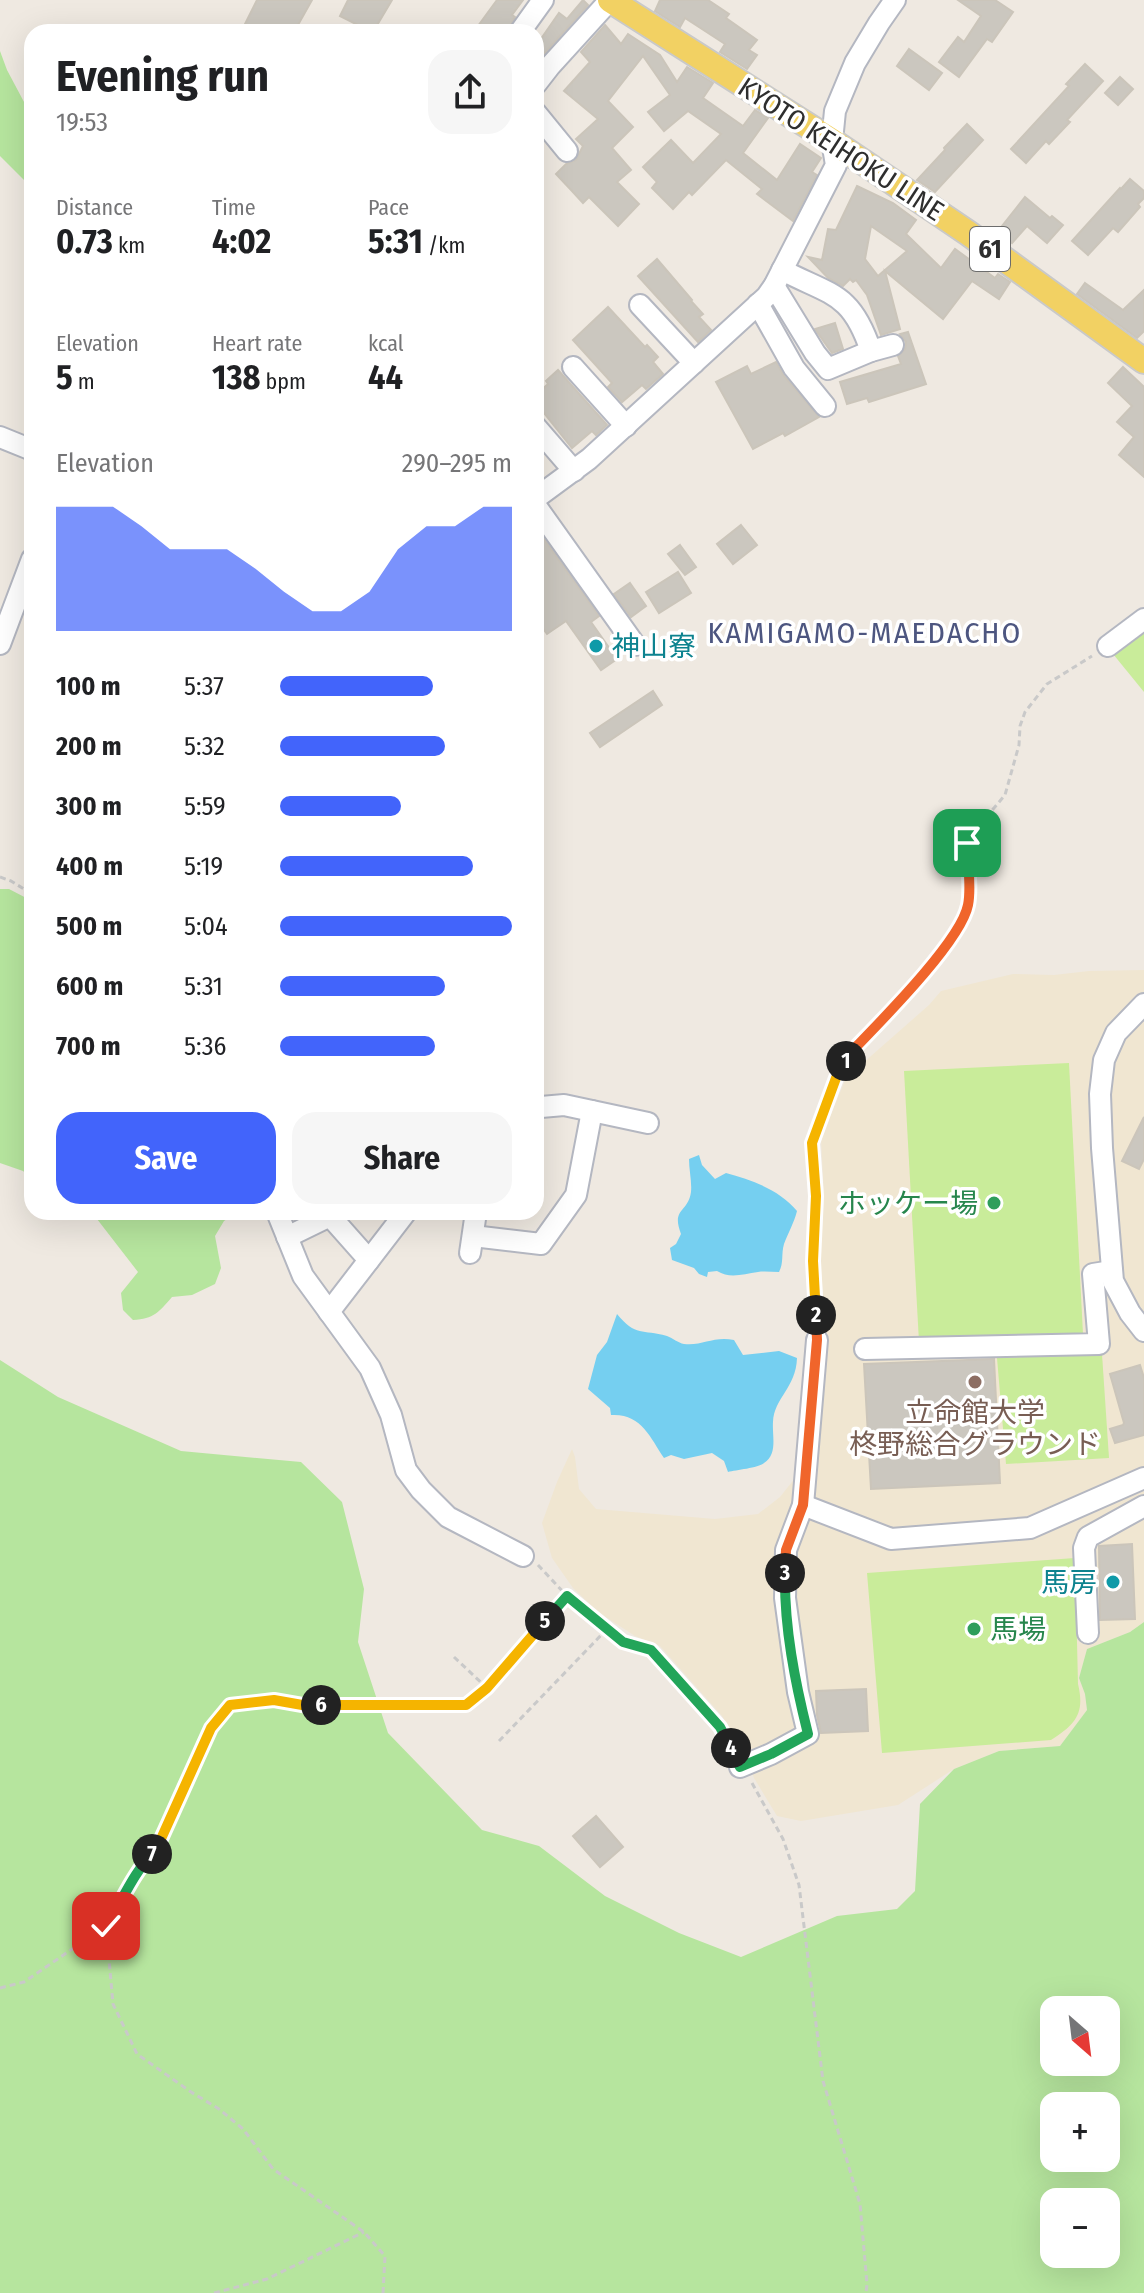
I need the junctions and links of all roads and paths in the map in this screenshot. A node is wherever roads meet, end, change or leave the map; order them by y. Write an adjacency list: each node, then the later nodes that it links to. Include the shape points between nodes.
1 (543, 0): 4 (street)
2 (610, 0): 5 (street); 7 (main road, KYOTO KEIHOKU LINE / 61)
3 (895, 0): 7 (street, via 855,63 835,111)
4 (526, 24)
5 (544, 74)
6 (544, 123): 8 (street)
7 (832, 141): 9 (street, via 836,165); 14 (main road, KYOTO KEIHOKU LINE / 61)
8 (567, 151)
9 (778, 278): 10 (street); 13 (street, via 826,290 848,305); 13 (street, via 828,369)
10 (758, 304): 15 (street); 17 (street, via 794,368)
11 (640, 305): 15 (street)
12 (893, 345): 13 (street)
13 (871, 351)
14 (1144, 361)
15 (694, 363): 18 (street)
16 (573, 367): 18 (street)
17 (825, 406)
18 (626, 426): 22 (street)
19 (544, 436): 22 (street)
20 (0, 437): 21 (street)
21 (24, 447)
22 (574, 471): 23 (street)
23 (544, 493)
24 (544, 511): 28 (street)
25 (24, 580): 27 (street)
26 (1144, 619): 29 (street)
27 (0, 644)
28 (635, 645)
29 (1108, 646): 46 (path, via 1047,684 1025,712 1005,795 967,843 968,908 955,933 853,1050 836,1078 812,1143)
30 (0, 877): 31 (path)
31 (24, 889)
32 (1144, 1004): 43 (street, via 1116,1033 1101,1077)
33 (544, 1107): 34 (street)
34 (592, 1111): 35 (street); 40 (street, via 576,1195 541,1244 471,1244)
35 (648, 1123)
36 (280, 1220): 41 (street)
37 (322, 1220): 41 (street)
38 (334, 1220): 42 (street)
39 (400, 1220): 42 (street)
40 (475, 1220)
41 (287, 1237): 44 (street, via 303,1276)
42 (369, 1260): 44 (street)
43 (1112, 1271): 45 (street); 47 (street, via 1093,1274 1099,1344)
44 (329, 1312): 51 (street, via 370,1368 391,1415 406,1470 421,1490 448,1517)
45 (1144, 1331)
46 (817, 1340): 49 (street)
47 (865, 1349)
48 (1144, 1478): 49 (street, via 1030,1528 891,1539)
49 (803, 1505): 58 (street, via 786,1550 785,1598 808,1734)
50 (1144, 1506): 54 (street, via 1088,1537)
51 (523, 1556): 52 (path, via 542,1566)
52 (567, 1596): 53 (path); 56 (path)
53 (607, 1629): 57 (path); 58 (path, via 623,1642 651,1650 720,1727)
54 (1088, 1633)
55 (454, 1657): 56 (path)
56 (487, 1688): 59 (path, via 466,1705 308,1706 274,1700 230,1705 211,1728 156,1850 139,1868)
57 (499, 1741)
58 (740, 1767): 64 (path, via 783,1839 799,1885 823,2081 860,2204)
59 (106, 1926): 60 (path, via 24,1982); 61 (path, via 113,2004 137,2054 219,2109 243,2129 273,2169)
60 (0, 1988)
61 (364, 2232): 62 (path, via 267,2279); 63 (path, via 385,2256)
62 (214, 2293)
63 (383, 2293)
64 (866, 2293)

